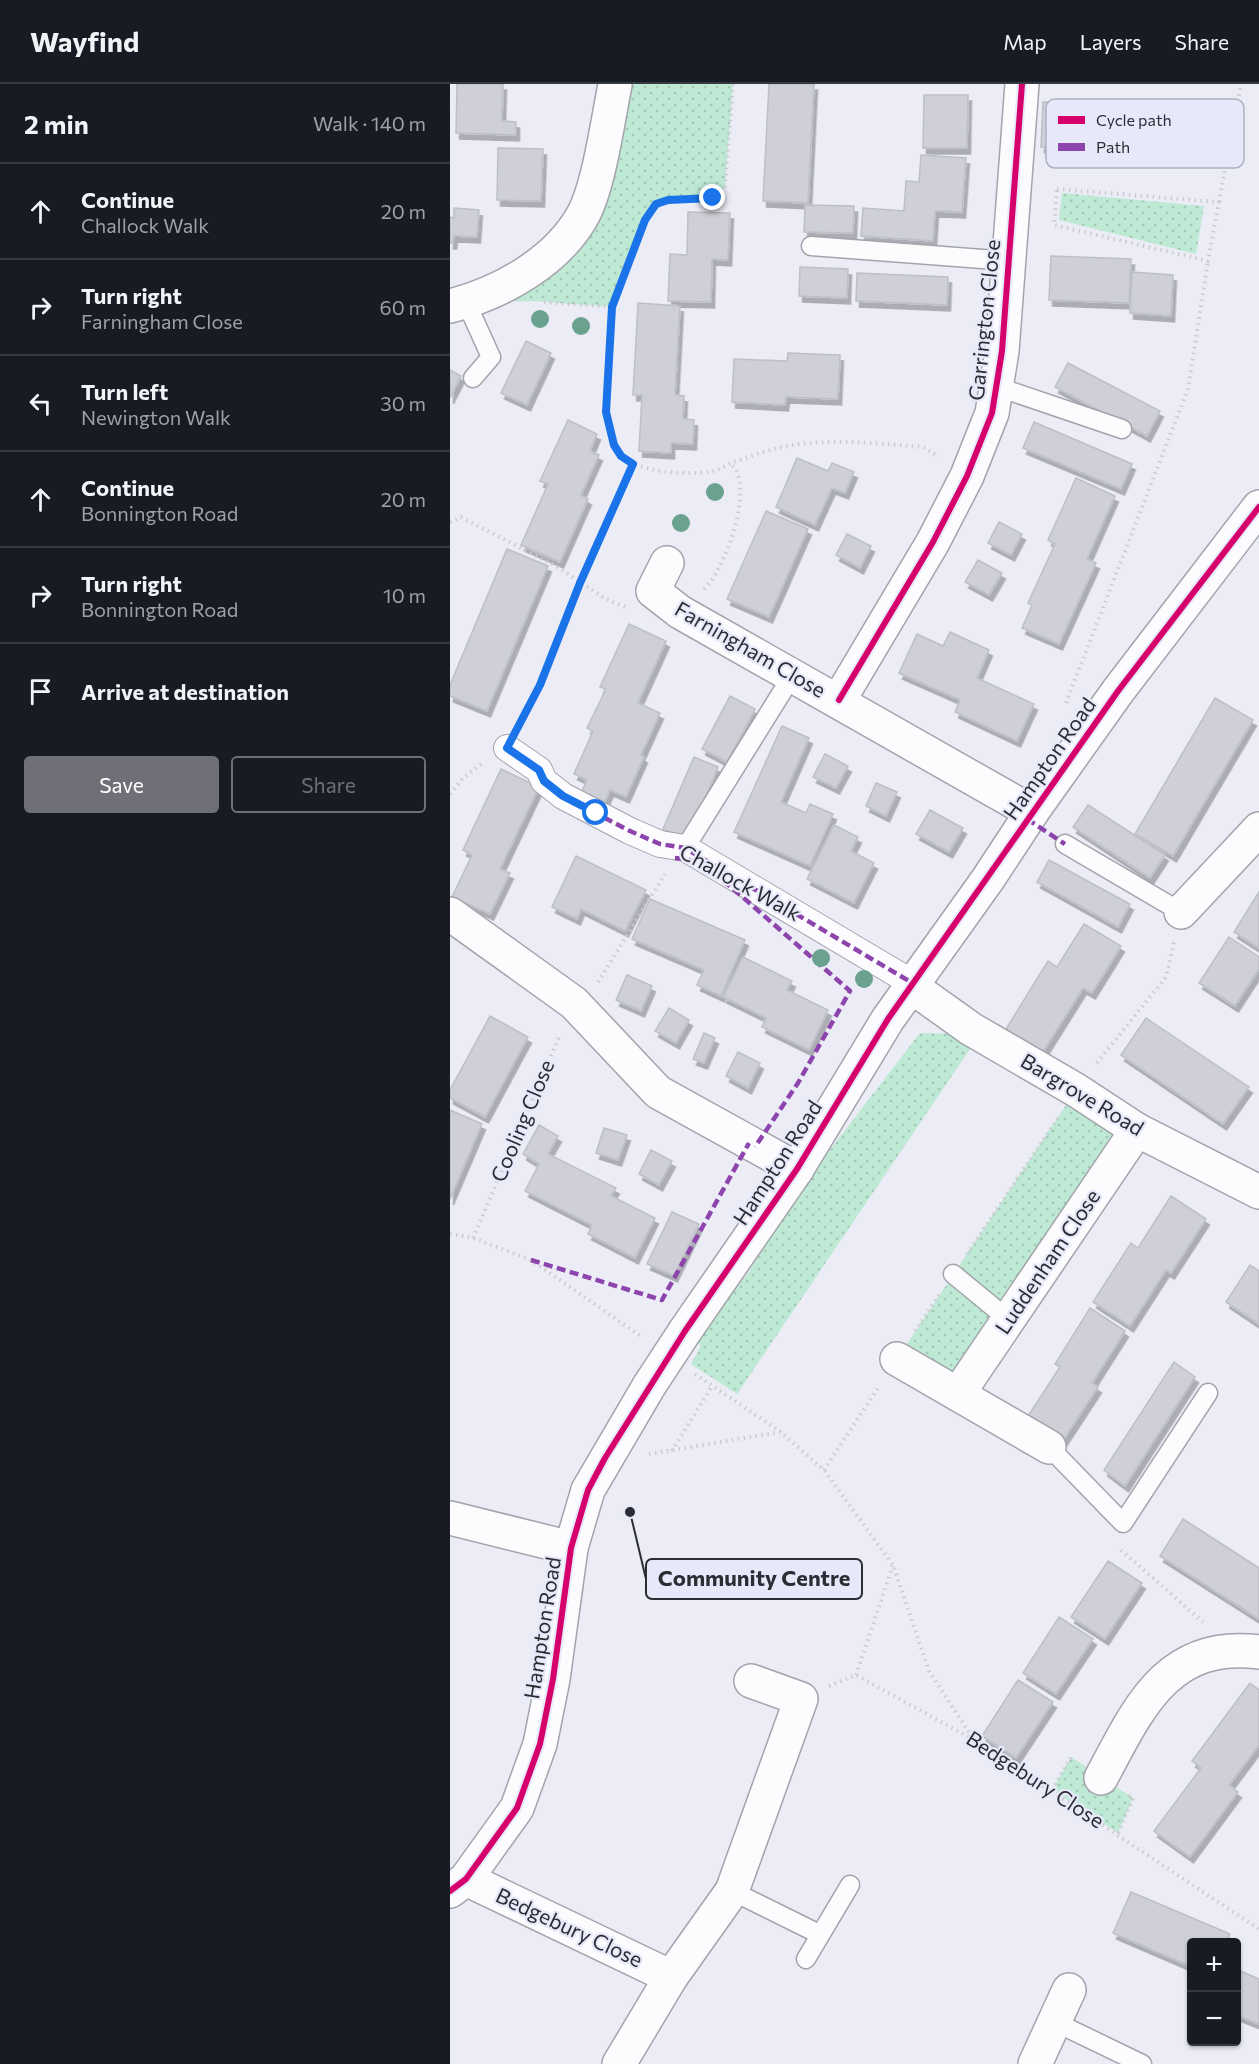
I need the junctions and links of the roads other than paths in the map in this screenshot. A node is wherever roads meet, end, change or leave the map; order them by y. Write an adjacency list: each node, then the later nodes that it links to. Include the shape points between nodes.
1 (1022, 84): 4 (street, Garrington Close)
2 (613, 85): 5 (street, via 598,167 584,214 556,252 513,280)
3 (811, 246): 4 (lane)
4 (1009, 261): 7 (street, Garrington Close)
5 (458, 304): 6 (lane, via 491,357)
6 (473, 378)
7 (998, 387): 8 (lane); 12 (street, Garrington Close, via 984,438 967,476 933,542)
8 (1122, 429)
9 (1259, 507): 14 (street, Hampton Road, via 1118,691)
10 (667, 563): 11 (street, Farningham Close, via 653,591 680,612)
11 (792, 676): 12 (street, Farningham Close); 17 (lane)
12 (839, 700): 14 (street, Farningham Close)
13 (507, 748): 17 (street, Challock Walk, via 539,770 544,781 563,796 660,844)
14 (1032, 812): 20 (street, Hampton Road)
15 (1259, 829): 18 (street)
16 (1065, 844): 18 (lane)
17 (685, 848): 20 (street, Challock Walk)
18 (1181, 912)
19 (450, 914): 22 (street, via 574,1003 658,1092)
20 (913, 985): 21 (street, Bargrove Road, via 971,1029); 22 (street, Hampton Road, via 888,1019)
21 (1137, 1130): 23 (street, Bargrove Road); 25 (street, Luddenham Close)
22 (797, 1169): 31 (street, Hampton Road, bridge, via 685,1331 605,1458 588,1491)
23 (1259, 1191)
24 (953, 1274): 25 (lane)
25 (1009, 1320): 28 (street, Luddenham Close)
26 (897, 1359): 28 (street)
27 (1208, 1393): 29 (lane, via 1123,1523)
28 (958, 1394): 29 (street)
29 (1049, 1447)
30 (450, 1518): 31 (street)
31 (571, 1548): 35 (street, Hampton Road, via 540,1744 517,1808)
32 (1246, 1650): 34 (street, via 1181,1664 1138,1708)
33 (751, 1681): 37 (street, via 801,1699)
34 (1101, 1778)
35 (458, 1885): 40 (street, Bedgebury Close)
36 (850, 1885): 38 (lane)
37 (732, 1891): 38 (lane); 40 (street)
38 (819, 1934): 39 (lane)
39 (806, 1959)
40 (671, 1977): 43 (street)
41 (1069, 1990): 42 (street)
42 (1055, 2022): 44 (street); 45 (lane)
43 (619, 2064)
44 (1035, 2064)
45 (1142, 2064)

